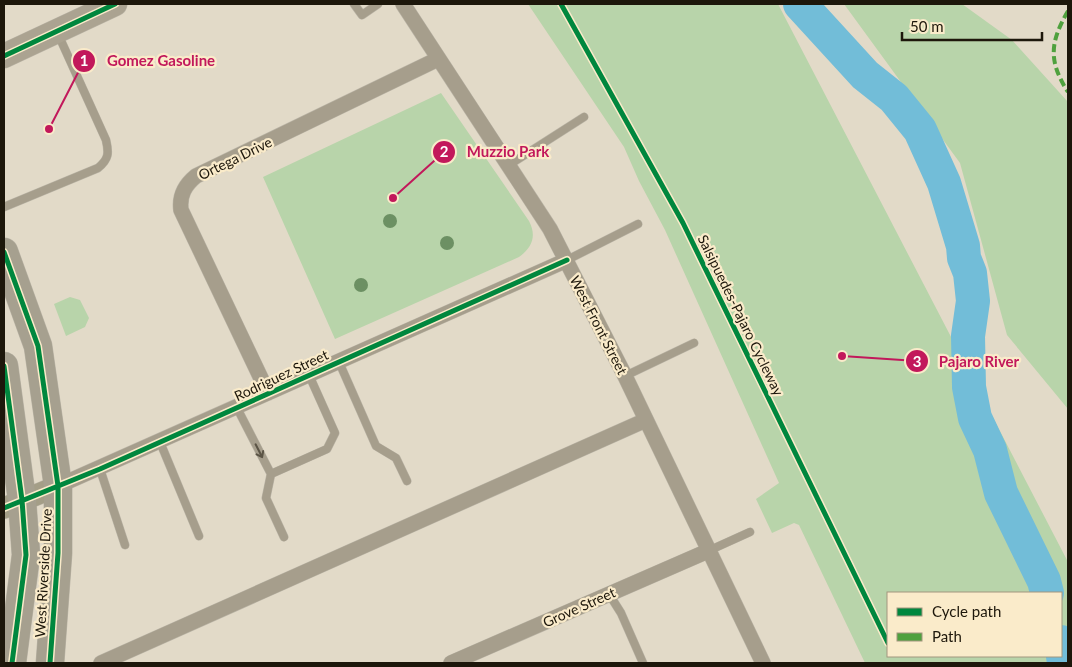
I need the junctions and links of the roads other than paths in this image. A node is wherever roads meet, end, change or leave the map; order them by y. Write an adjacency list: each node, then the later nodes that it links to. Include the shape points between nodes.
1 (115, 4): 5 (main road)
2 (354, 4): 3 (lane, via 362,15)
3 (378, 4)
4 (403, 4): 7 (street, West Front Street)
5 (57, 31): 6 (main road); 10 (lane, via 106,140 109,152 106,162)
6 (4, 56)
7 (438, 59): 9 (street, West Front Street); 19 (street, Ortega Drive, via 196,176 184,188 181,210)
8 (584, 117): 9 (lane)
9 (509, 165): 13 (street, West Front Street)
10 (4, 206)
11 (638, 224): 13 (lane)
12 (4, 252): 26 (highway, West Riverside Drive, via 38,346)
13 (567, 260): 15 (street, Rodriguez Street); 18 (street, West Front Street)
14 (694, 343): 18 (lane)
15 (339, 362): 17 (street, Rodriguez Street); 25 (lane, via 376,446 396,458)
16 (4, 366): 27 (highway, West Riverside Drive)
17 (309, 374): 19 (street, Rodriguez Street); 24 (lane, via 335,433 327,449)
18 (625, 376): 21 (street, West Front Street)
19 (268, 393): 20 (street, Rodriguez Street)
20 (237, 408): 22 (street, Rodriguez Street); 24 (lane, one-way to 24)
21 (646, 420): 32 (street, West Front Street); 36 (street)
22 (160, 442): 23 (street, Rodriguez Street); 29 (lane)
23 (100, 469): 26 (street, Rodriguez Street); 31 (lane)
24 (271, 474): 30 (lane, via 266,498)
25 (407, 481)
26 (58, 486): 27 (street, Rodriguez Street); 35 (highway, West Riverside Drive, via 58,553)
27 (13, 504): 34 (highway, West Riverside Drive, via 26,554)
28 (750, 532): 32 (lane)
29 (199, 536)
30 (284, 537)
31 (125, 544)
32 (708, 551): 33 (street, Grove Street); 39 (street, West Front Street)
33 (609, 594): 37 (street, Grove Street); 38 (lane)
34 (12, 663)
35 (50, 663)
36 (100, 663)
37 (450, 663)
38 (643, 663)
39 (763, 663)

